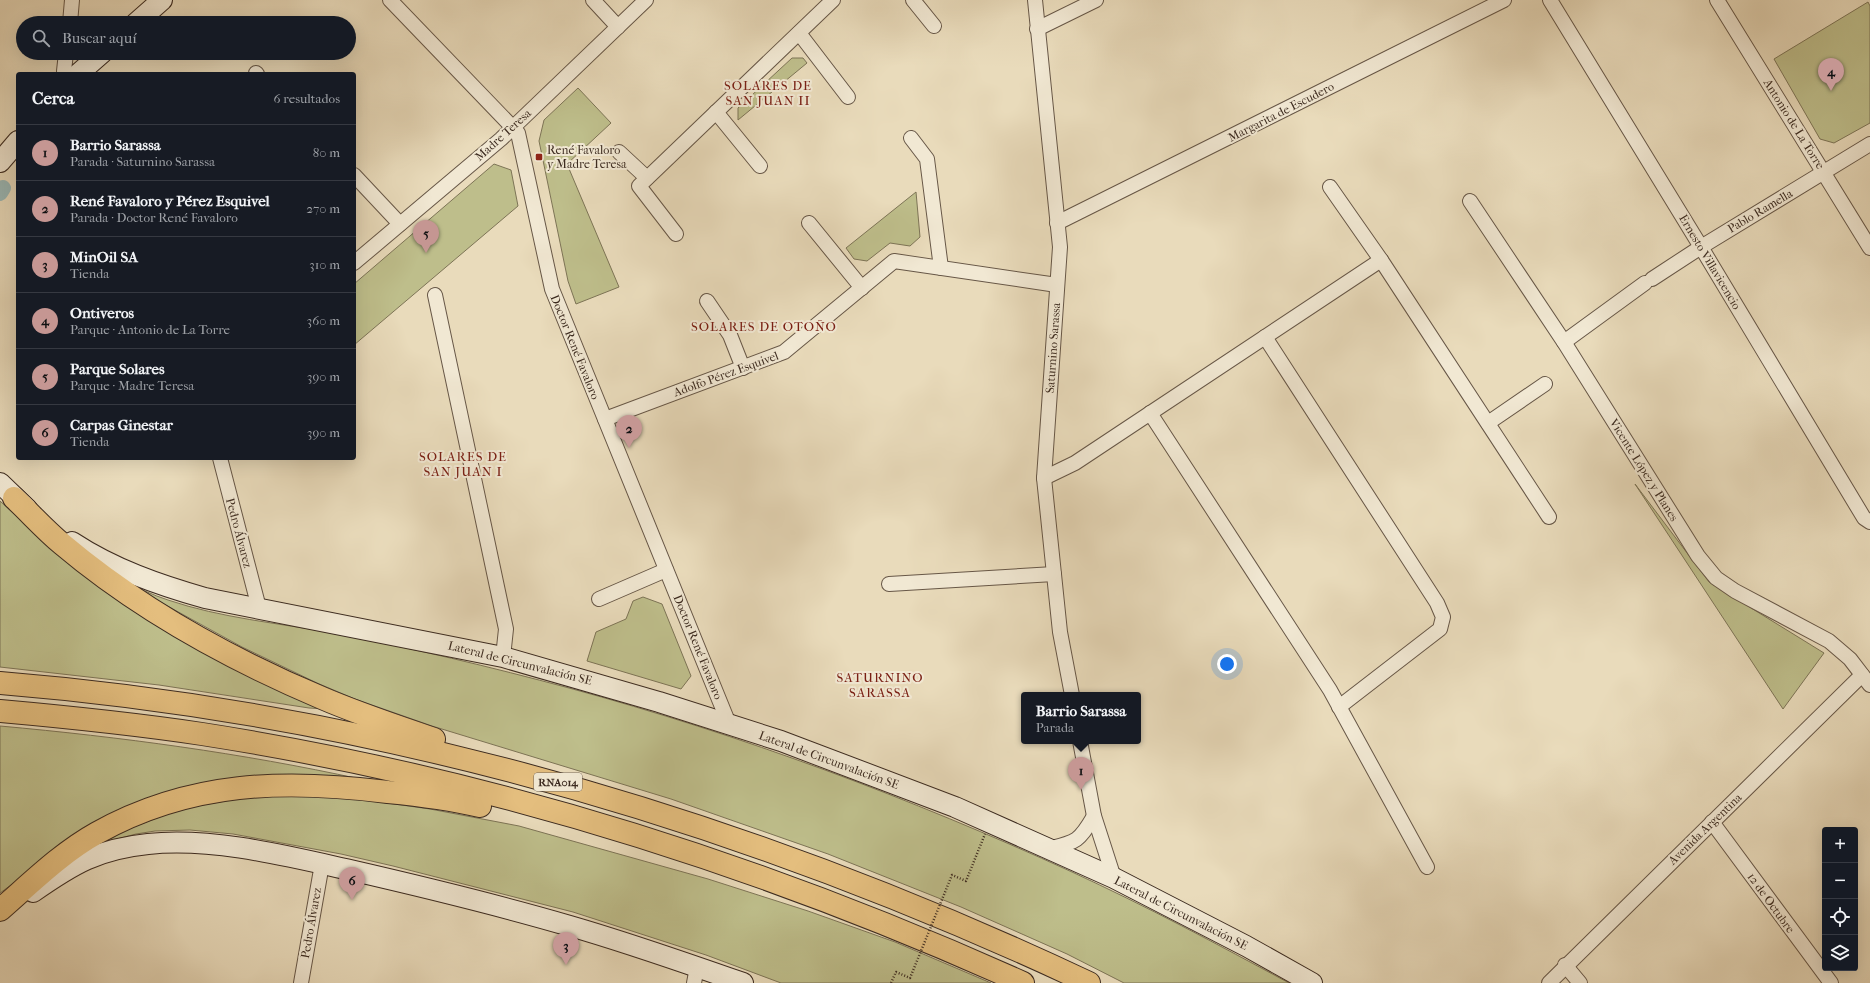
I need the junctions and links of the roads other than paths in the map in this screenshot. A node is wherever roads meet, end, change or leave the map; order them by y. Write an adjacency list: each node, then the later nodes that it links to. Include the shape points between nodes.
1 (72, 0): 13 (street)
2 (162, 0): 14 (street)
3 (390, 0): 25 (street, Doctor René Favaloro)
4 (593, 0): 15 (street)
5 (646, 0): 15 (street, Madre Teresa)
6 (833, 0): 18 (street)
7 (913, 0): 16 (street)
8 (1034, 0): 17 (street, Saturnino Sarassa)
9 (1096, 0): 17 (street)
10 (1504, 0): 38 (street, Margarita de Escudero)
11 (1550, 0): 41 (street, Ernesto Villavicencio)
12 (1718, 0): 32 (street, Antonio de La Torre)
13 (71, 16)
14 (144, 16)
15 (618, 26): 25 (street, Madre Teresa)
16 (934, 26)
17 (1037, 29): 38 (street, Saturnino Sarassa)
18 (798, 33): 23 (street); 24 (street)
19 (65, 60): 21 (street)
20 (94, 60): 22 (street)
21 (64, 72)
22 (80, 72)
23 (848, 97)
24 (716, 112): 31 (street); 34 (street)
25 (512, 127): 39 (street, Madre Teresa); 55 (street, Doctor René Favaloro, via 518,133 552,289)
26 (911, 138): 45 (street, via 927,159)
27 (16, 142): 30 (street)
28 (1870, 144): 32 (street, Pablo Ramella)
29 (619, 152): 34 (street)
30 (0, 162)
31 (760, 166)
32 (1824, 172): 41 (street, Pablo Ramella); 42 (street, Antonio de La Torre)
33 (356, 177): 39 (street)
34 (643, 182): 40 (street)
35 (1330, 187): 43 (street)
36 (1470, 202): 51 (street, Vicente López y Planes)
37 (809, 222): 47 (street)
38 (1057, 223): 46 (street, Saturnino Sarassa, via 1060,247)
39 (400, 224): 44 (street, Madre Teresa)
40 (676, 234)
41 (1701, 247): 51 (street, Pablo Ramella); 61 (street, Ernesto Villavicencio, via 1864,518)
42 (1870, 248)
43 (1381, 260): 50 (street); 56 (street)
44 (356, 261)
45 (941, 268): 46 (street, Adolfo Pérez Esquivel); 47 (street, Adolfo Pérez Esquivel, via 894,261)
46 (1057, 285): 58 (street, Saturnino Sarassa)
47 (862, 288): 52 (street, Adolfo Pérez Esquivel, via 784,352)
48 (435, 295): 67 (street, via 506,629)
49 (707, 301): 52 (street, via 730,335)
50 (1265, 337): 54 (street); 71 (street, via 1437,603 1443,617 1440,629)
51 (1564, 342): 68 (street, Vicente López y Planes, via 1698,556 1716,578 1735,591 1830,641 1850,659)
52 (743, 368): 55 (street, Adolfo Pérez Esquivel)
53 (1545, 384): 56 (street)
54 (1150, 413): 58 (street, via 1075,463); 71 (street)
55 (605, 419): 62 (street, Doctor René Favaloro)
56 (1488, 423): 60 (street)
57 (221, 460): 66 (street, Pedro Álvarez)
58 (1044, 478): 63 (street, Saturnino Sarassa)
59 (7, 490): 66 (street, Lateral de Circunvalación SE, via 53,530 110,564 169,588); 75 (highway, via 61,543 110,582 232,655 288,683 360,713)
60 (1549, 517)
61 (1870, 522)
62 (666, 570): 65 (street); 73 (street, Doctor René Favaloro)
63 (1054, 574): 64 (street); 70 (street, Saturnino Sarassa, via 1060,632)
64 (889, 584)
65 (599, 599)
66 (259, 608): 67 (street, Lateral de Circunvalación SE)
67 (503, 657): 73 (street, Lateral de Circunvalación SE)
68 (1866, 680): 77 (street, Avenida Argentina)
69 (0, 682): 75 (highway, RNA014, via 149,699 252,715 373,737)
70 (1071, 692)
71 (1339, 707): 81 (street)
72 (0, 711): 78 (highway, RNA014, via 202,734 315,754 491,794)
73 (729, 724): 79 (street, Lateral de Circunvalación SE, via 955,807)
74 (1081, 744): 76 (street)
75 (558, 782): 90 (highway, RNA014, via 683,820 825,870 1012,947)
76 (1094, 816): 79 (street, via 1076,841); 82 (street)
77 (1712, 822): 85 (street, Avenida Argentina); 94 (street, 12 de Octubre)
78 (675, 847): 83 (highway, via 465,802 417,795 322,785 240,787 170,802 103,830 58,860); 89 (highway, RNA014, via 873,918)
79 (1048, 849): 82 (street, Lateral de Circunvalación SE)
80 (322, 864): 84 (street, via 192,842 130,846 92,856 72,865); 86 (street, via 527,914 613,939); 87 (street, Pedro Álvarez)
81 (1427, 867)
82 (1114, 878): 91 (street, Lateral de Circunvalación SE, via 1239,942)
83 (0, 910)
84 (0, 915)
85 (1565, 965): 92 (street, Avenida Argentina); 93 (street)
86 (696, 975): 88 (street)
87 (301, 983)
88 (743, 983)
89 (1023, 983)
90 (1089, 983)
91 (1312, 983)
92 (1549, 983)
93 (1580, 983)
94 (1830, 983)

